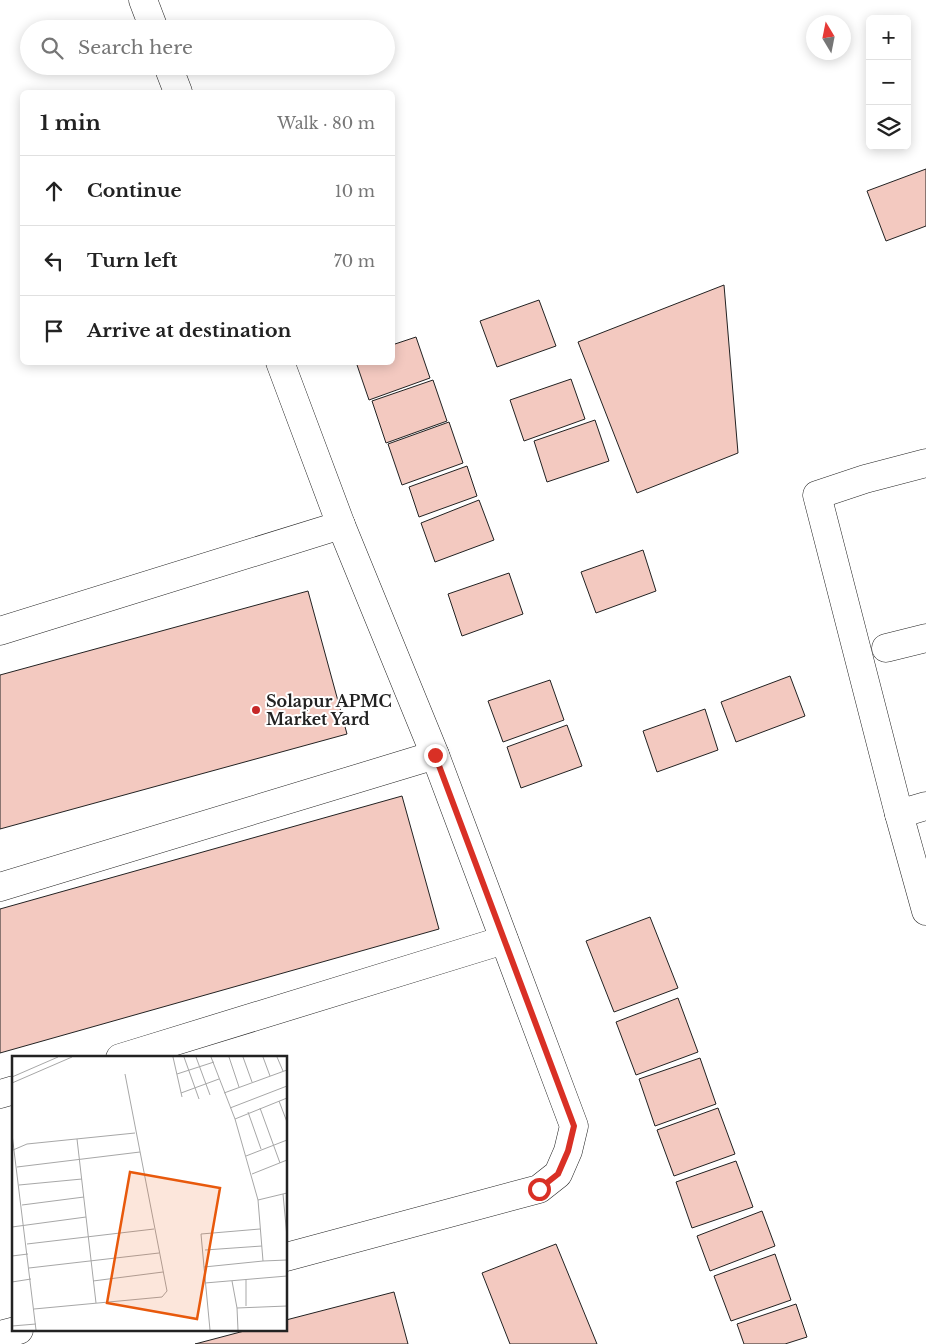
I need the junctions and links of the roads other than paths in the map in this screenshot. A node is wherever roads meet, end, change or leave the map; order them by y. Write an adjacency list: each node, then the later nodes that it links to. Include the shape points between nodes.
1 (143, 0): 2 (street)
2 (151, 20)
3 (171, 75): 4 (street)
4 (177, 90)
5 (281, 365): 7 (street)
6 (926, 463): 13 (street, via 817,494)
7 (342, 525): 8 (street); 11 (street)
8 (0, 631)
9 (926, 638): 10 (street)
10 (886, 648)
11 (435, 755): 14 (street); 16 (street)
12 (926, 806): 13 (street)
13 (899, 814): 15 (street)
14 (0, 887)
15 (926, 911)
16 (504, 940): 17 (street); 18 (street, via 574,1126 558,1174 539,1189)
17 (127, 1056)
18 (288, 1257)

